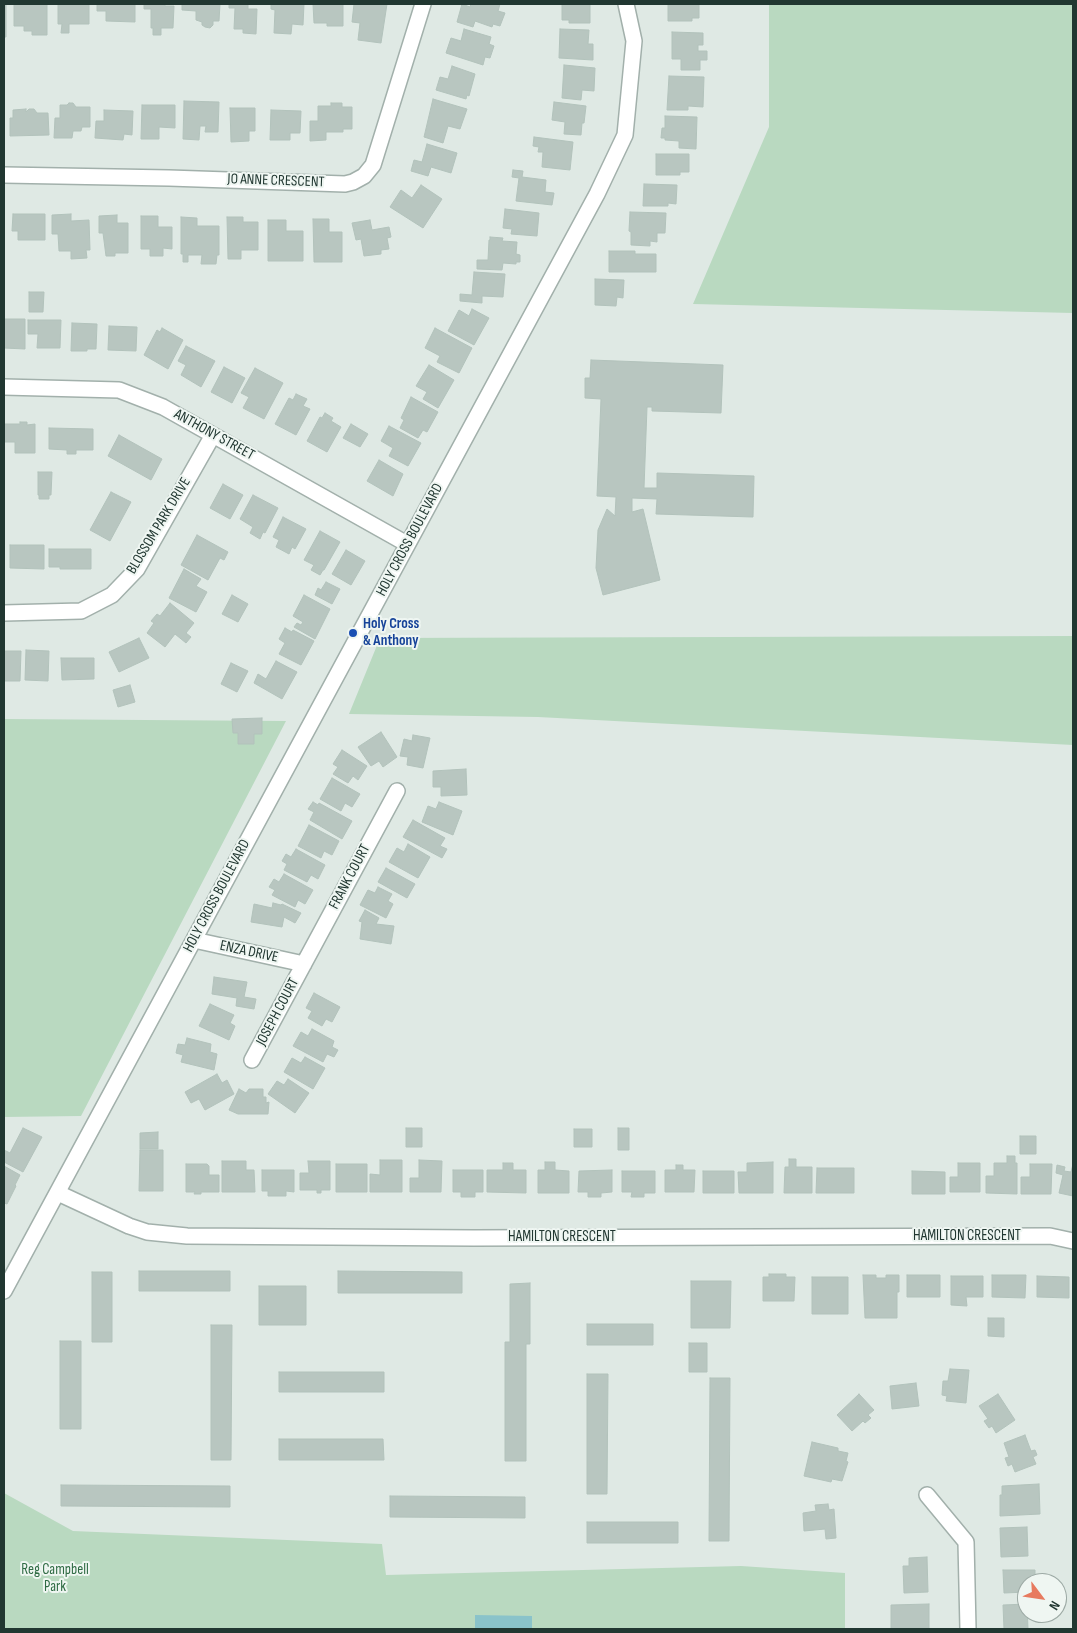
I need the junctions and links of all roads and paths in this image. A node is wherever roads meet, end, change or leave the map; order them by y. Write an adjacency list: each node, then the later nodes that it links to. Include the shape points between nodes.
1 (423, 4): 3 (street, JO ANNE CRESCENT, via 373,165 364,176 353,182)
2 (626, 4): 6 (street, HOLY CROSS BOULEVARD, via 634,41 625,135 592,203)
3 (4, 175)
4 (4, 386): 5 (street, ANTHONY STREET, via 119,390 163,407)
5 (213, 435): 6 (street, ANTHONY STREET); 7 (street, BLOSSOM PARK DRIVE, via 137,570 112,595 81,611)
6 (407, 544): 9 (street, HOLY CROSS BOULEVARD)
7 (4, 612)
8 (396, 791): 10 (street, FRANK COURT)
9 (194, 940): 10 (street, ENZA DRIVE); 12 (street, HOLY CROSS BOULEVARD)
10 (304, 964): 11 (street, JOSEPH COURT)
11 (252, 1060)
12 (58, 1192): 13 (street, HAMILTON CRESCENT, via 147,1232 187,1236 1050,1236); 14 (street, HOLY CROSS BOULEVARD)
13 (1073, 1241)
14 (4, 1291)
15 (927, 1494): 16 (street, via 966,1542)
16 (968, 1629)

